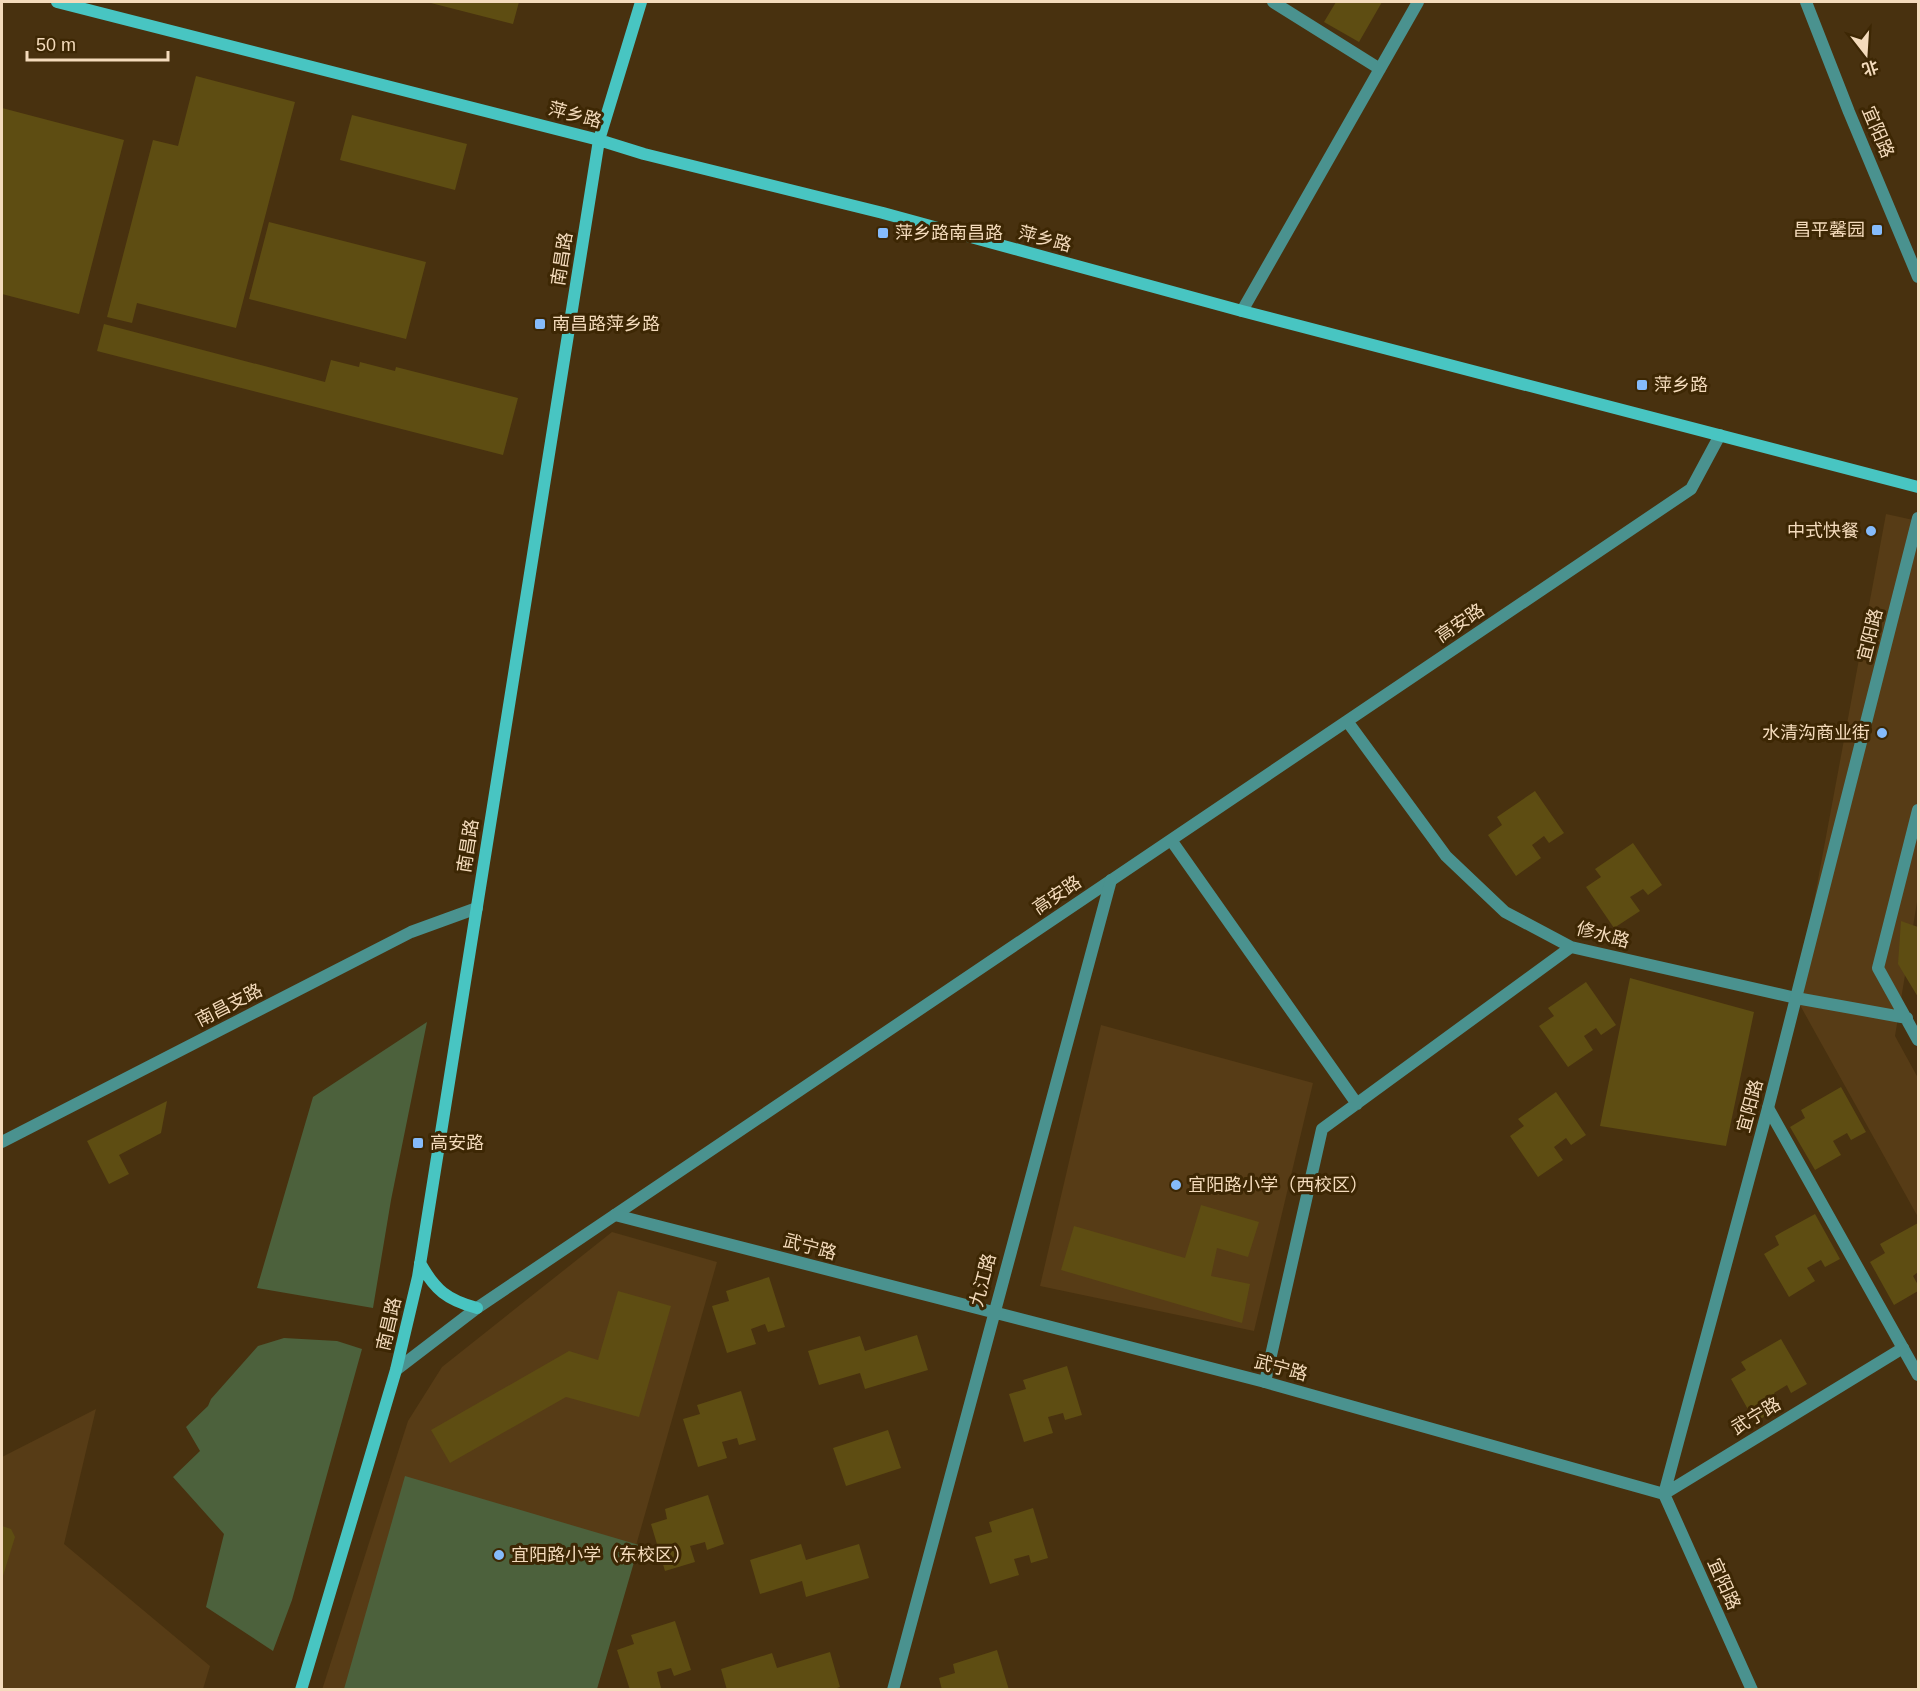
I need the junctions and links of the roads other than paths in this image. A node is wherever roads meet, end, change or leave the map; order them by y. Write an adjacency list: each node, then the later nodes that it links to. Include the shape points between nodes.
1 (57, 2): 7 (main road, 萍乡路)
2 (641, 2): 7 (main road, 南昌路)
3 (1273, 2): 6 (street)
4 (1418, 2): 6 (street)
5 (1806, 2): 8 (street, 宜阳路)
6 (1380, 69): 9 (street)
7 (599, 140): 9 (main road, 萍乡路); 17 (main road, 南昌路)
8 (1918, 277)
9 (1242, 310): 10 (main road, 萍乡路)
10 (1720, 435): 11 (main road, 萍乡路); 13 (street, 高安路, via 1691,489)
11 (1918, 487)
12 (1918, 518): 19 (street, 宜阳路)
13 (1347, 721): 15 (street, 高安路); 18 (street, 修水路, via 1446,856 1505,912)
14 (1918, 810): 20 (street, via 1878,968)
15 (1171, 840): 16 (street, 高安路); 22 (street)
16 (1111, 880): 25 (street, 高安路); 28 (street, 九江路)
17 (477, 908): 24 (street, 南昌支路, via 411,932); 26 (main road, 南昌路)
18 (1571, 947): 19 (street, 修水路); 22 (street)
19 (1796, 998): 20 (street, 修水路); 23 (street, 宜阳路)
20 (1906, 1018): 21 (street)
21 (1918, 1040)
22 (1357, 1104): 32 (street, via 1322,1129)
23 (1768, 1108): 29 (street); 33 (street, 宜阳路)
24 (2, 1142)
25 (615, 1215): 27 (street, 高安路); 28 (street, 武宁路)
26 (420, 1263): 27 (main road, via 430,1282 443,1294); 30 (main road, 南昌路)
27 (477, 1308): 30 (street, 高安路)
28 (993, 1313): 32 (street, 武宁路); 35 (street, 九江路)
29 (1903, 1348): 31 (street); 33 (street, 武宁路)
30 (396, 1370): 34 (main road, 南昌路)
31 (1918, 1375)
32 (1265, 1382): 33 (street, 武宁路)
33 (1664, 1494): 36 (street, 宜阳路)
34 (301, 1689)
35 (893, 1689)
36 (1752, 1689)

